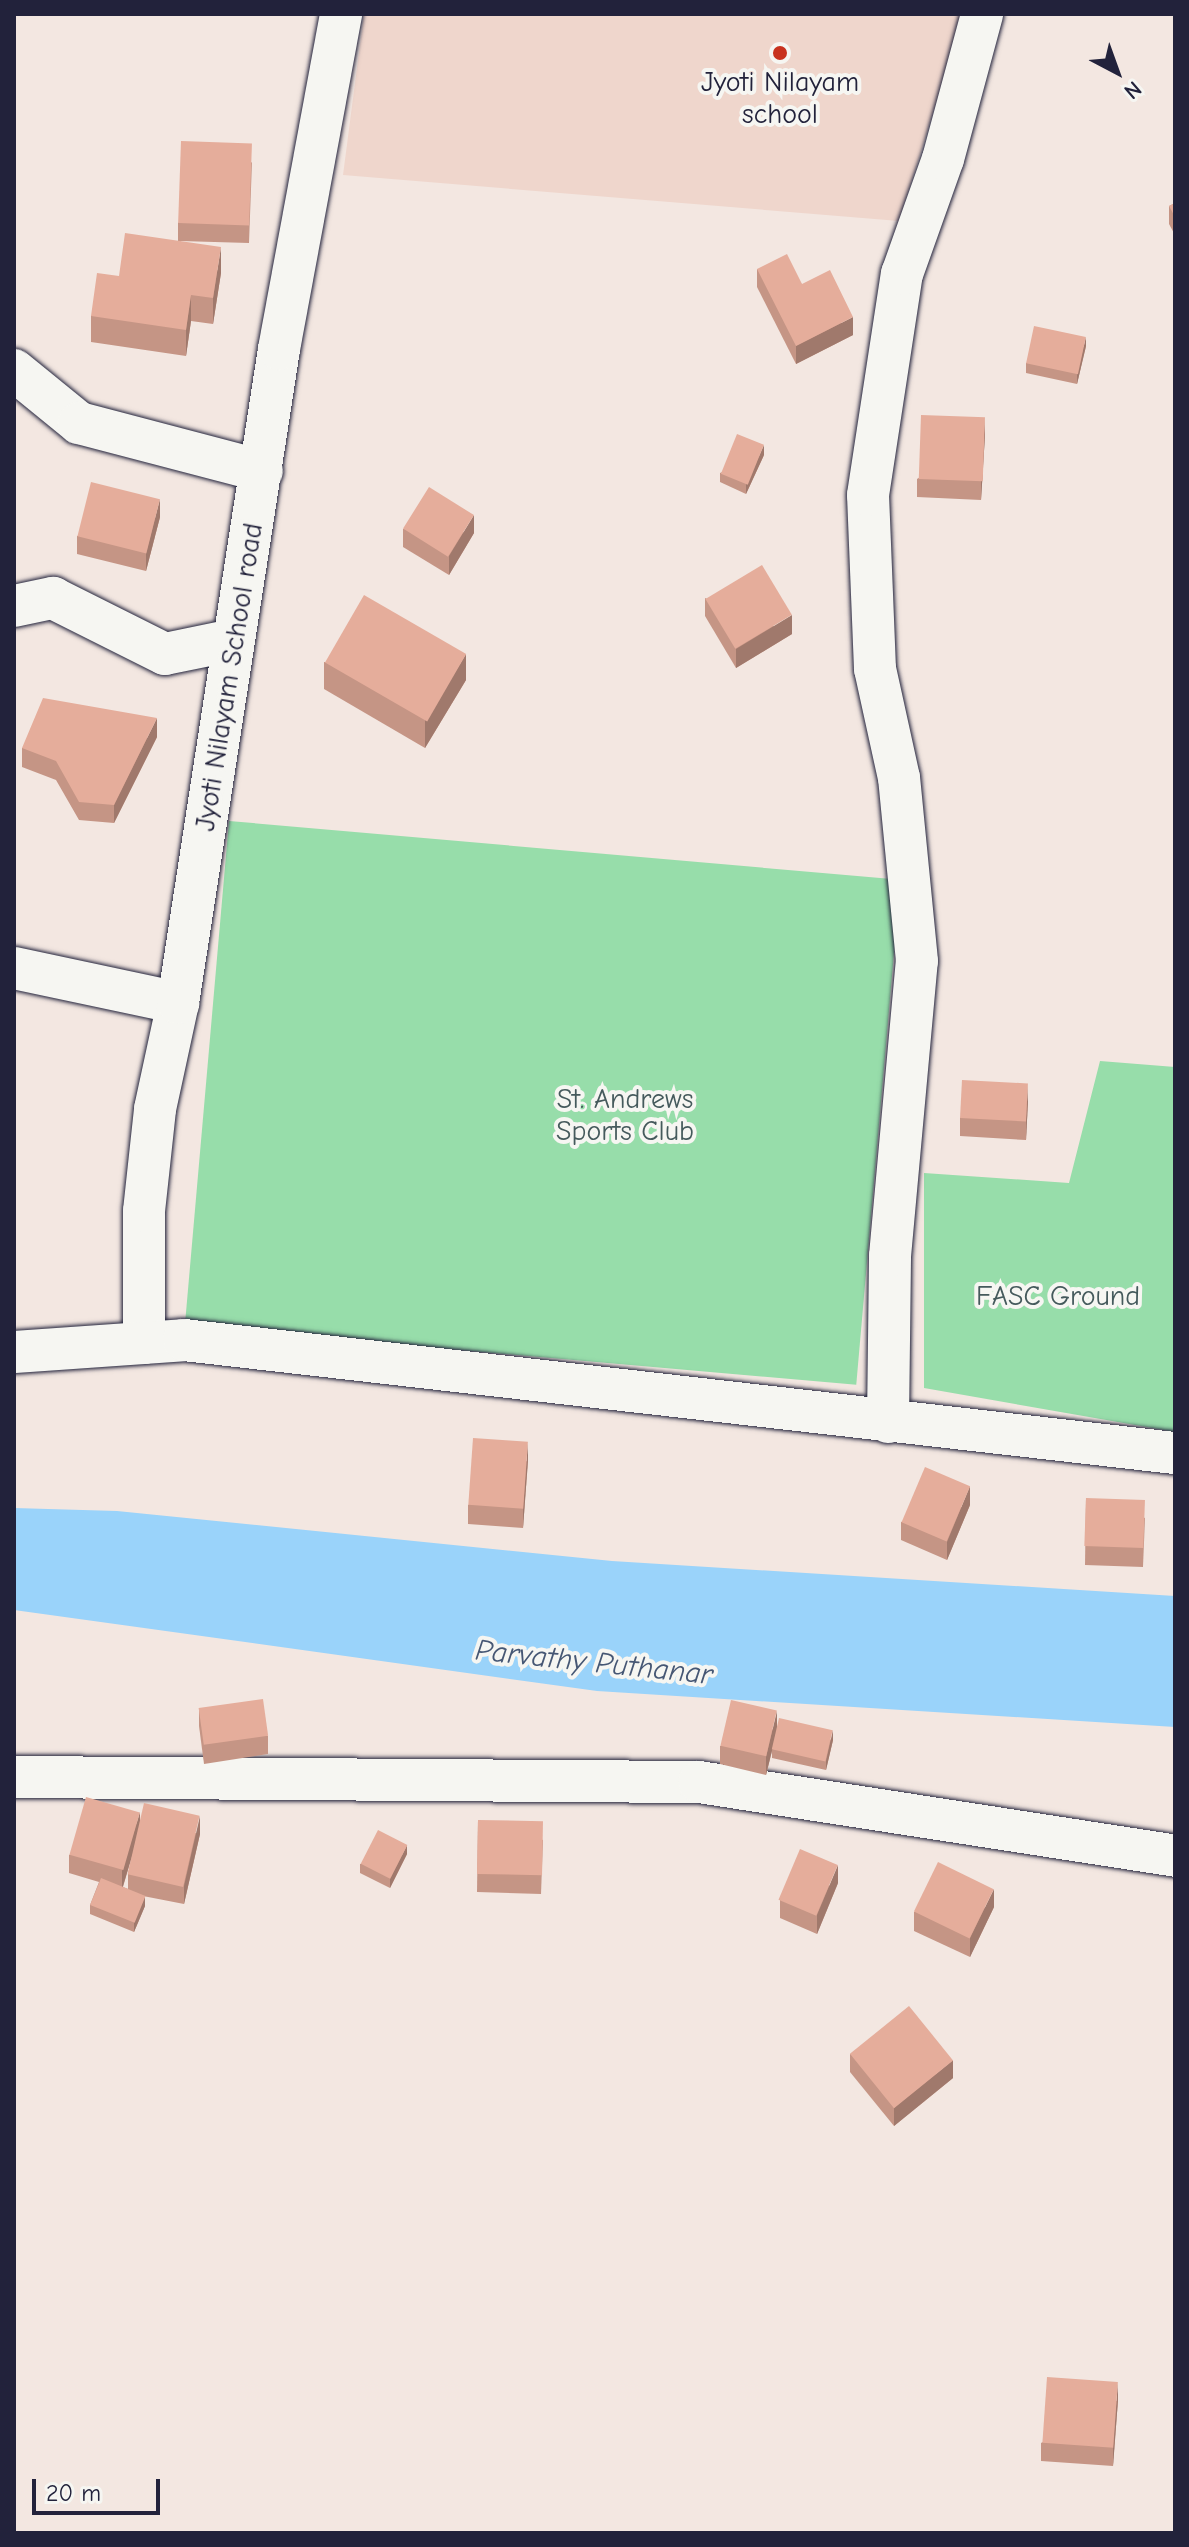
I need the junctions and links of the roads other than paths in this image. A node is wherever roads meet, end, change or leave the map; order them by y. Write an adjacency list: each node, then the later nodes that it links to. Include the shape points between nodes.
1 (341, 14): 4 (street, Jyoti Nilayam School road)
2 (982, 14): 11 (street, via 943,159 902,274 868,495 875,669 899,778 917,961 890,1256)
3 (14, 370): 4 (street, via 79,423)
4 (262, 471): 6 (street, Jyoti Nilayam School road)
5 (14, 606): 6 (street, via 53,598 165,654)
6 (233, 640): 8 (street, Jyoti Nilayam School road)
7 (14, 968): 8 (street)
8 (178, 1003): 9 (street, Jyoti Nilayam School road, via 155,1109 144,1211)
9 (144, 1343): 10 (street); 11 (street, via 184,1340)
10 (14, 1352)
11 (888, 1422): 12 (street)
12 (1175, 1453)
13 (14, 1777): 14 (street, via 699,1782)
14 (1175, 1856)

